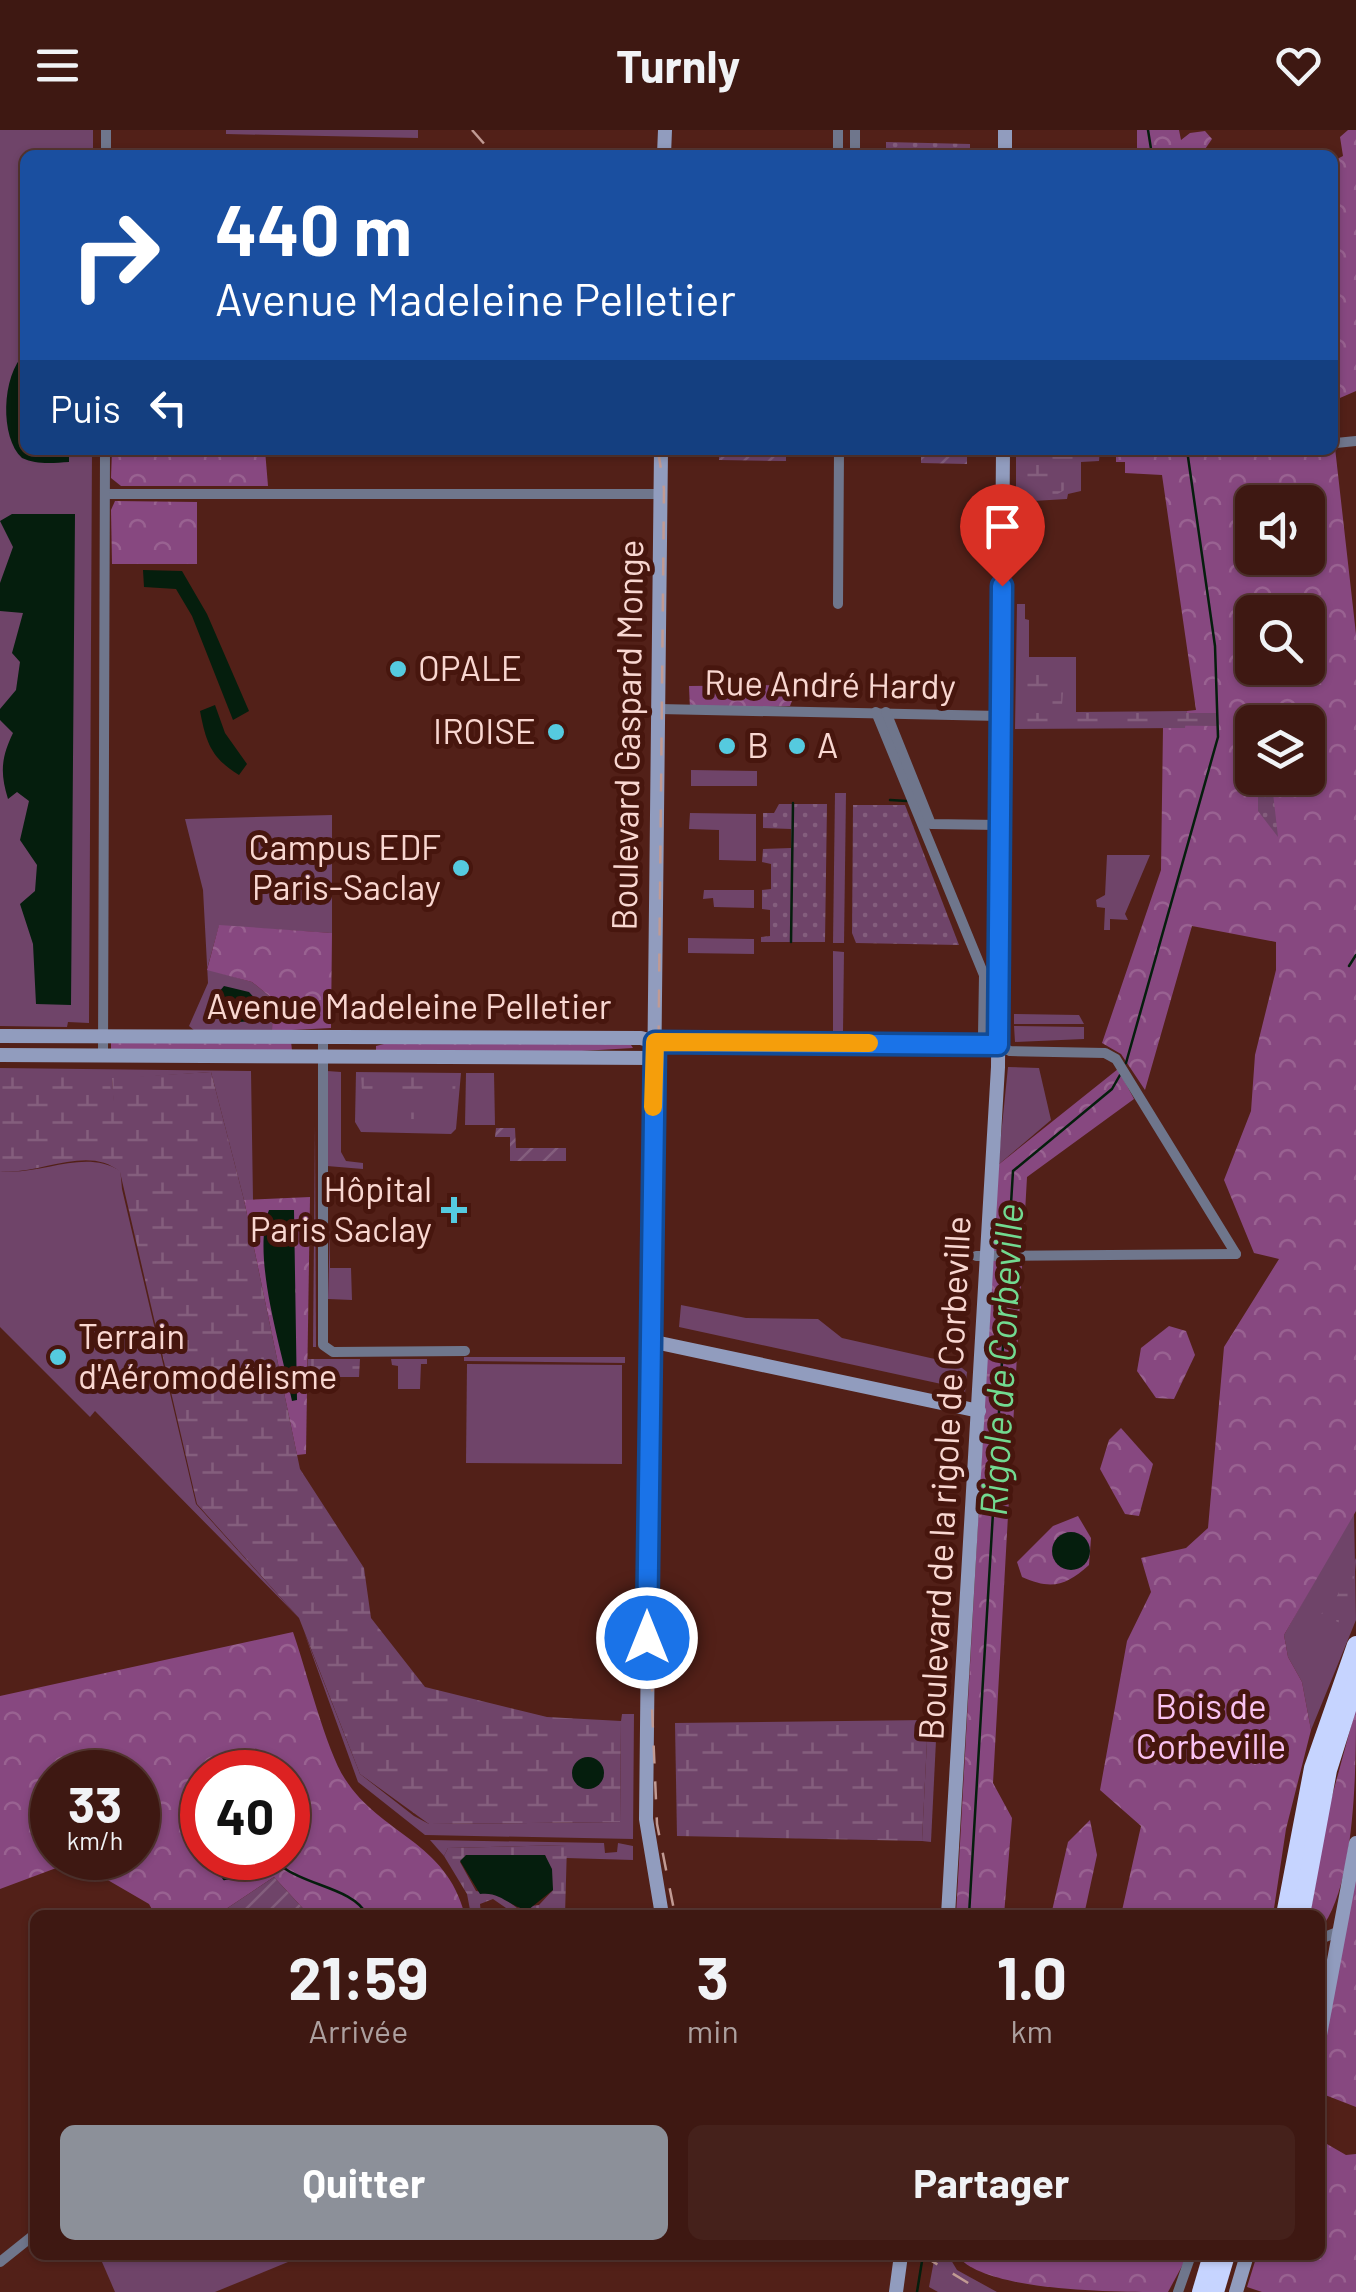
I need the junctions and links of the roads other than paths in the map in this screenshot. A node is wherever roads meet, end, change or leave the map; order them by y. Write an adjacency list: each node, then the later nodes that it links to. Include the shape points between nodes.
1 (105, 455): 5 (street)
2 (661, 455): 6 (street, Boulevard Gaspard Monge)
3 (839, 455): 7 (street)
4 (1002, 455): 10 (street, Boulevard de la rigole de Corbeville)
5 (104, 494): 6 (street); 14 (street)
6 (661, 494): 8 (street, Boulevard Gaspard Monge)
7 (838, 604)
8 (659, 709): 9 (street, Rue André Hardy); 17 (street, Boulevard Gaspard Monge)
9 (881, 712): 10 (street, Rue André Hardy); 11 (street, via 931,824); 12 (street, via 984,975)
10 (1000, 716): 11 (street, Boulevard de la rigole de Corbeville)
11 (999, 825): 16 (street, Boulevard de la rigole de Corbeville)
12 (983, 1035)
13 (0, 1036): 14 (street, Avenue Madeleine Pelletier)
14 (104, 1036): 15 (street, Avenue Madeleine Pelletier); 19 (street)
15 (323, 1036): 17 (street, Avenue Madeleine Pelletier, via 641,1038); 20 (street)
16 (998, 1045): 17 (street, Avenue Madeleine Pelletier); 21 (street, Boulevard de la rigole de Corbeville); 21 (street, via 1116,1059 1236,1254)
17 (655, 1050): 20 (street, Avenue Madeleine Pelletier); 22 (street, Boulevard Gaspard Monge)
18 (0, 1054): 19 (street, Avenue Madeleine Pelletier)
19 (104, 1056): 20 (street, Avenue Madeleine Pelletier)
20 (322, 1056): 23 (street, via 323,1345 332,1352)
21 (989, 1256): 24 (street, Boulevard de la rigole de Corbeville)
22 (650, 1341): 24 (street); 28 (street, Boulevard Gaspard Monge, via 646,1819)
23 (465, 1352)
24 (979, 1411): 29 (street, Boulevard de la rigole de Corbeville)
25 (1356, 1645): 30 (highway, via 1313,1768)
26 (1356, 1682): 31 (highway, via 1328,1770)
27 (1356, 1844): 32 (street)
28 (661, 1910)
29 (948, 1910)
30 (1286, 1910)
31 (1302, 1910)
32 (1340, 1931): 33 (street); 34 (street)
33 (1325, 1937)
34 (1325, 2009)
35 (30, 2238): 41 (street)
36 (897, 2260): 42 (street)
37 (1189, 2260): 43 (street)
38 (1211, 2260): 44 (highway)
39 (1225, 2260): 45 (highway)
40 (1246, 2260): 46 (street)
41 (0, 2262)
42 (896, 2292)
43 (1178, 2292)
44 (1201, 2292)
45 (1215, 2292)
46 (1236, 2292)

